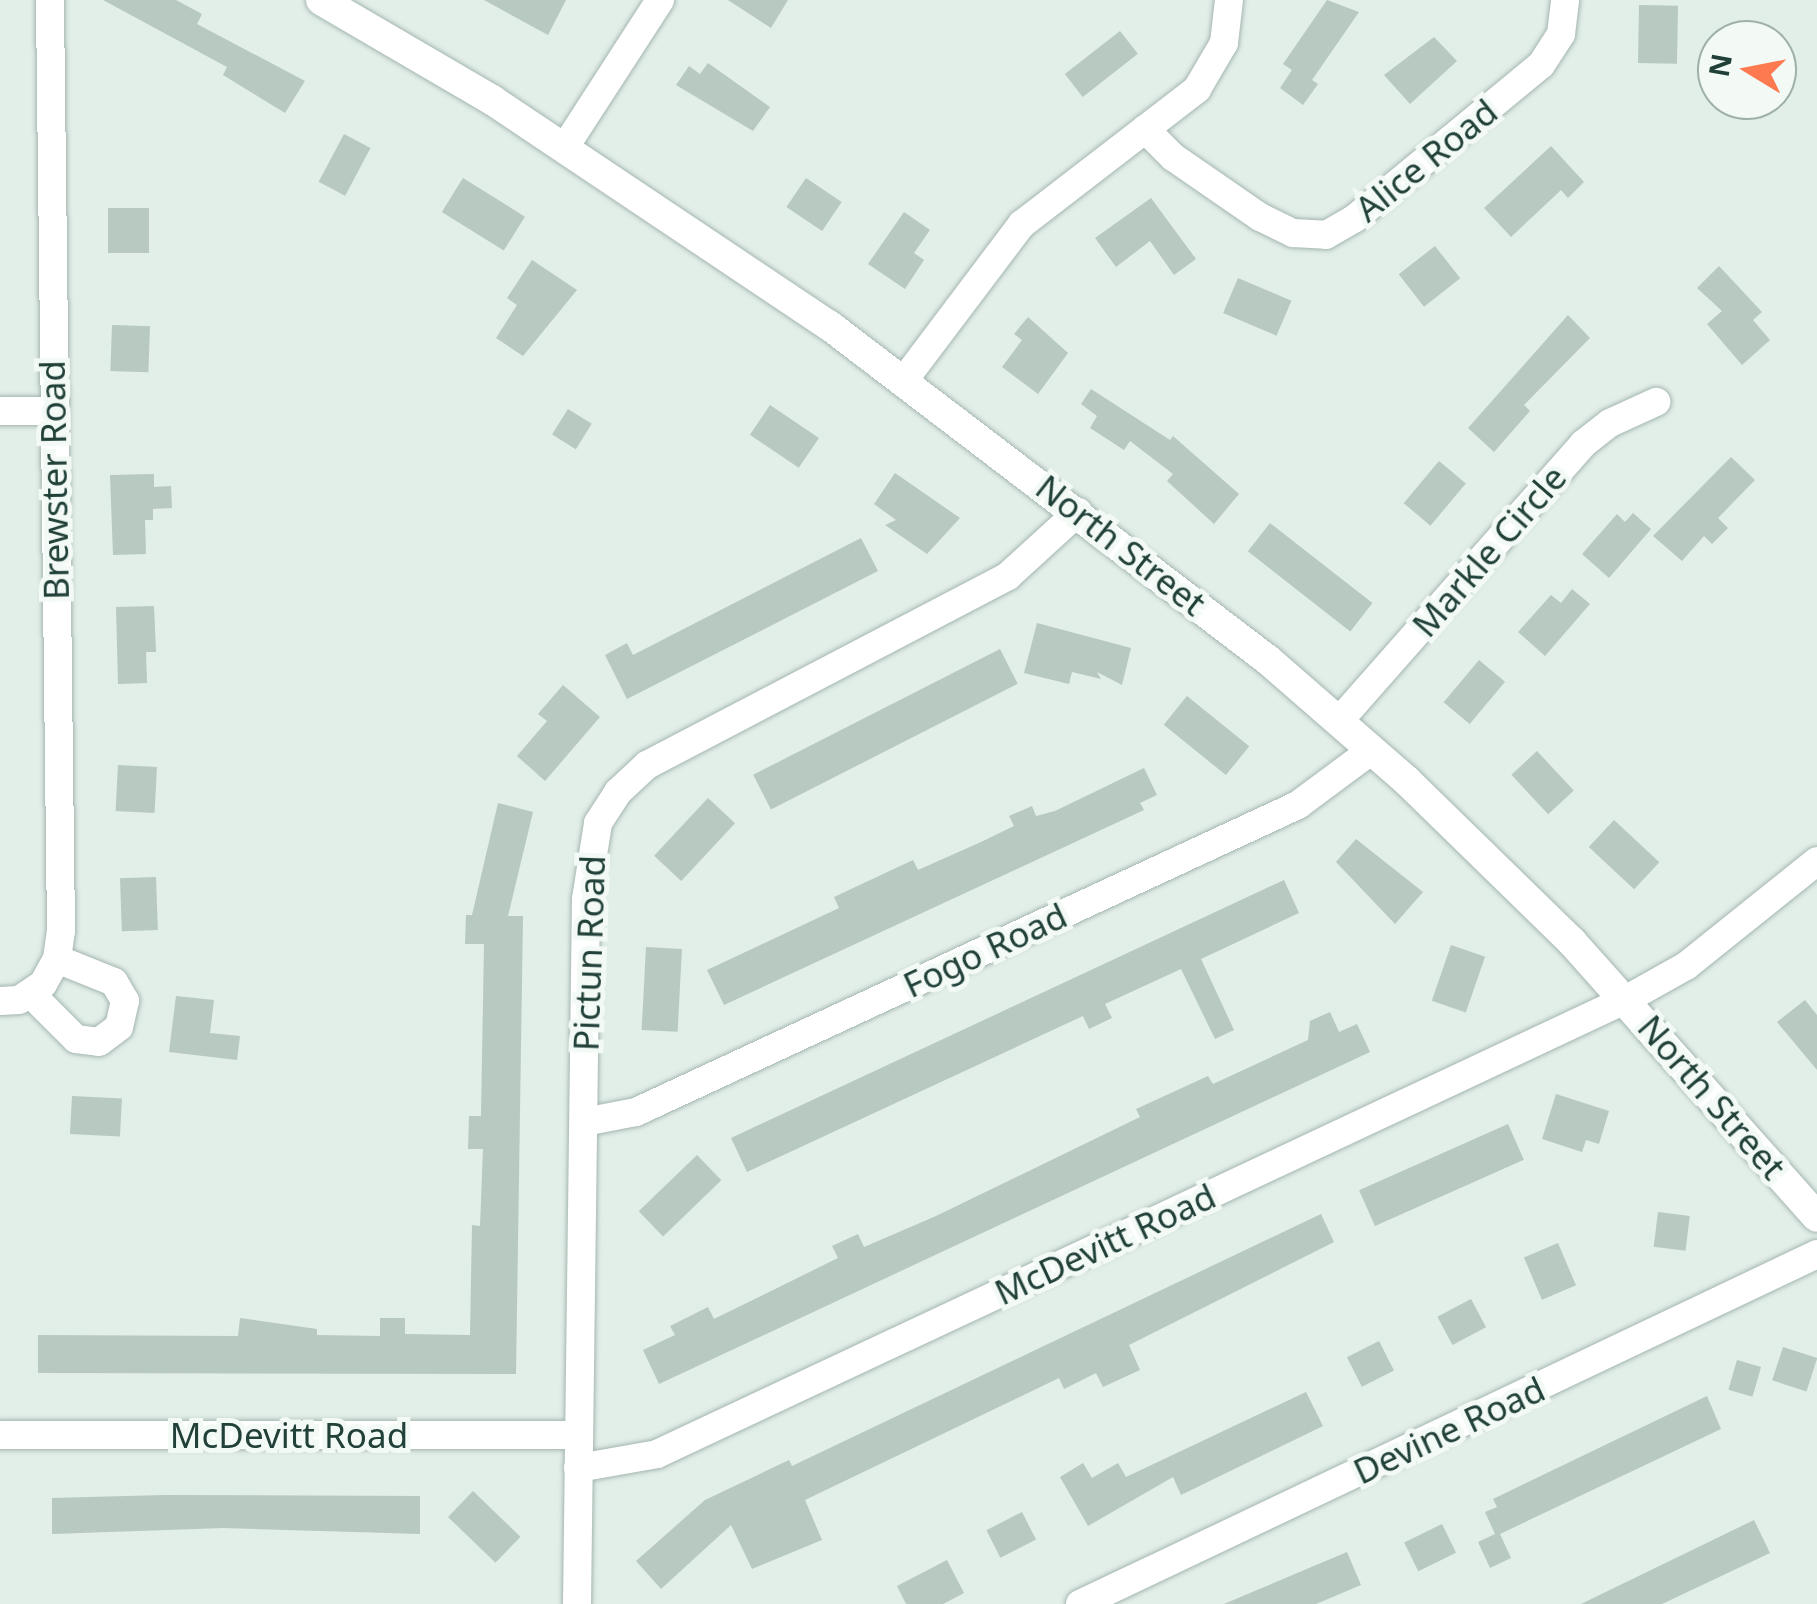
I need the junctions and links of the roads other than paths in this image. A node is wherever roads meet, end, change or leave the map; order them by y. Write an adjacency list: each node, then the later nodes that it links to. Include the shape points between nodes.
1 (50, 0): 11 (street, Brewster Road)
2 (321, 0): 7 (main road, North Street)
3 (660, 0): 7 (street)
4 (1229, 0): 6 (street, via 1224,43 1210,74)
5 (1565, 0): 6 (street, Alice Road, via 1560,34 1541,65 1326,235 1293,233 1260,217 1173,158)
6 (1145, 129): 8 (street, via 1022,224)
7 (565, 147): 8 (main road, North Street)
8 (905, 379): 12 (main road, North Street)
9 (1656, 402): 13 (street, Markle Circle, via 1583,444)
10 (0, 411): 11 (street)
11 (53, 411): 16 (street, Brewster Road)
12 (1078, 512): 13 (main road, North Street); 20 (street, Pictun Road, via 1008,576 665,755 618,792 589,856)
13 (1339, 720): 14 (main road, North Street)
14 (1372, 750): 18 (main road, North Street); 20 (street, Fogo Road, via 1341,778 1280,813 636,1112)
15 (1817, 861): 18 (street, McDevitt Road, via 1686,966)
16 (57, 960): 17 (street); 17 (street, via 114,982 125,1001 119,1027 99,1042 76,1039)
17 (32, 994): 19 (street)
18 (1627, 999): 21 (main road, North Street); 25 (street, McDevitt Road, via 657,1454)
19 (0, 1000)
20 (584, 1122): 23 (street, Pictun Road)
21 (1817, 1216)
22 (1817, 1254): 27 (street, Devine Road)
23 (578, 1434): 24 (street, McDevitt Road); 25 (street, Pictun Road)
24 (0, 1435)
25 (578, 1468): 26 (street, Pictun Road)
26 (577, 1604)
27 (1080, 1604)

